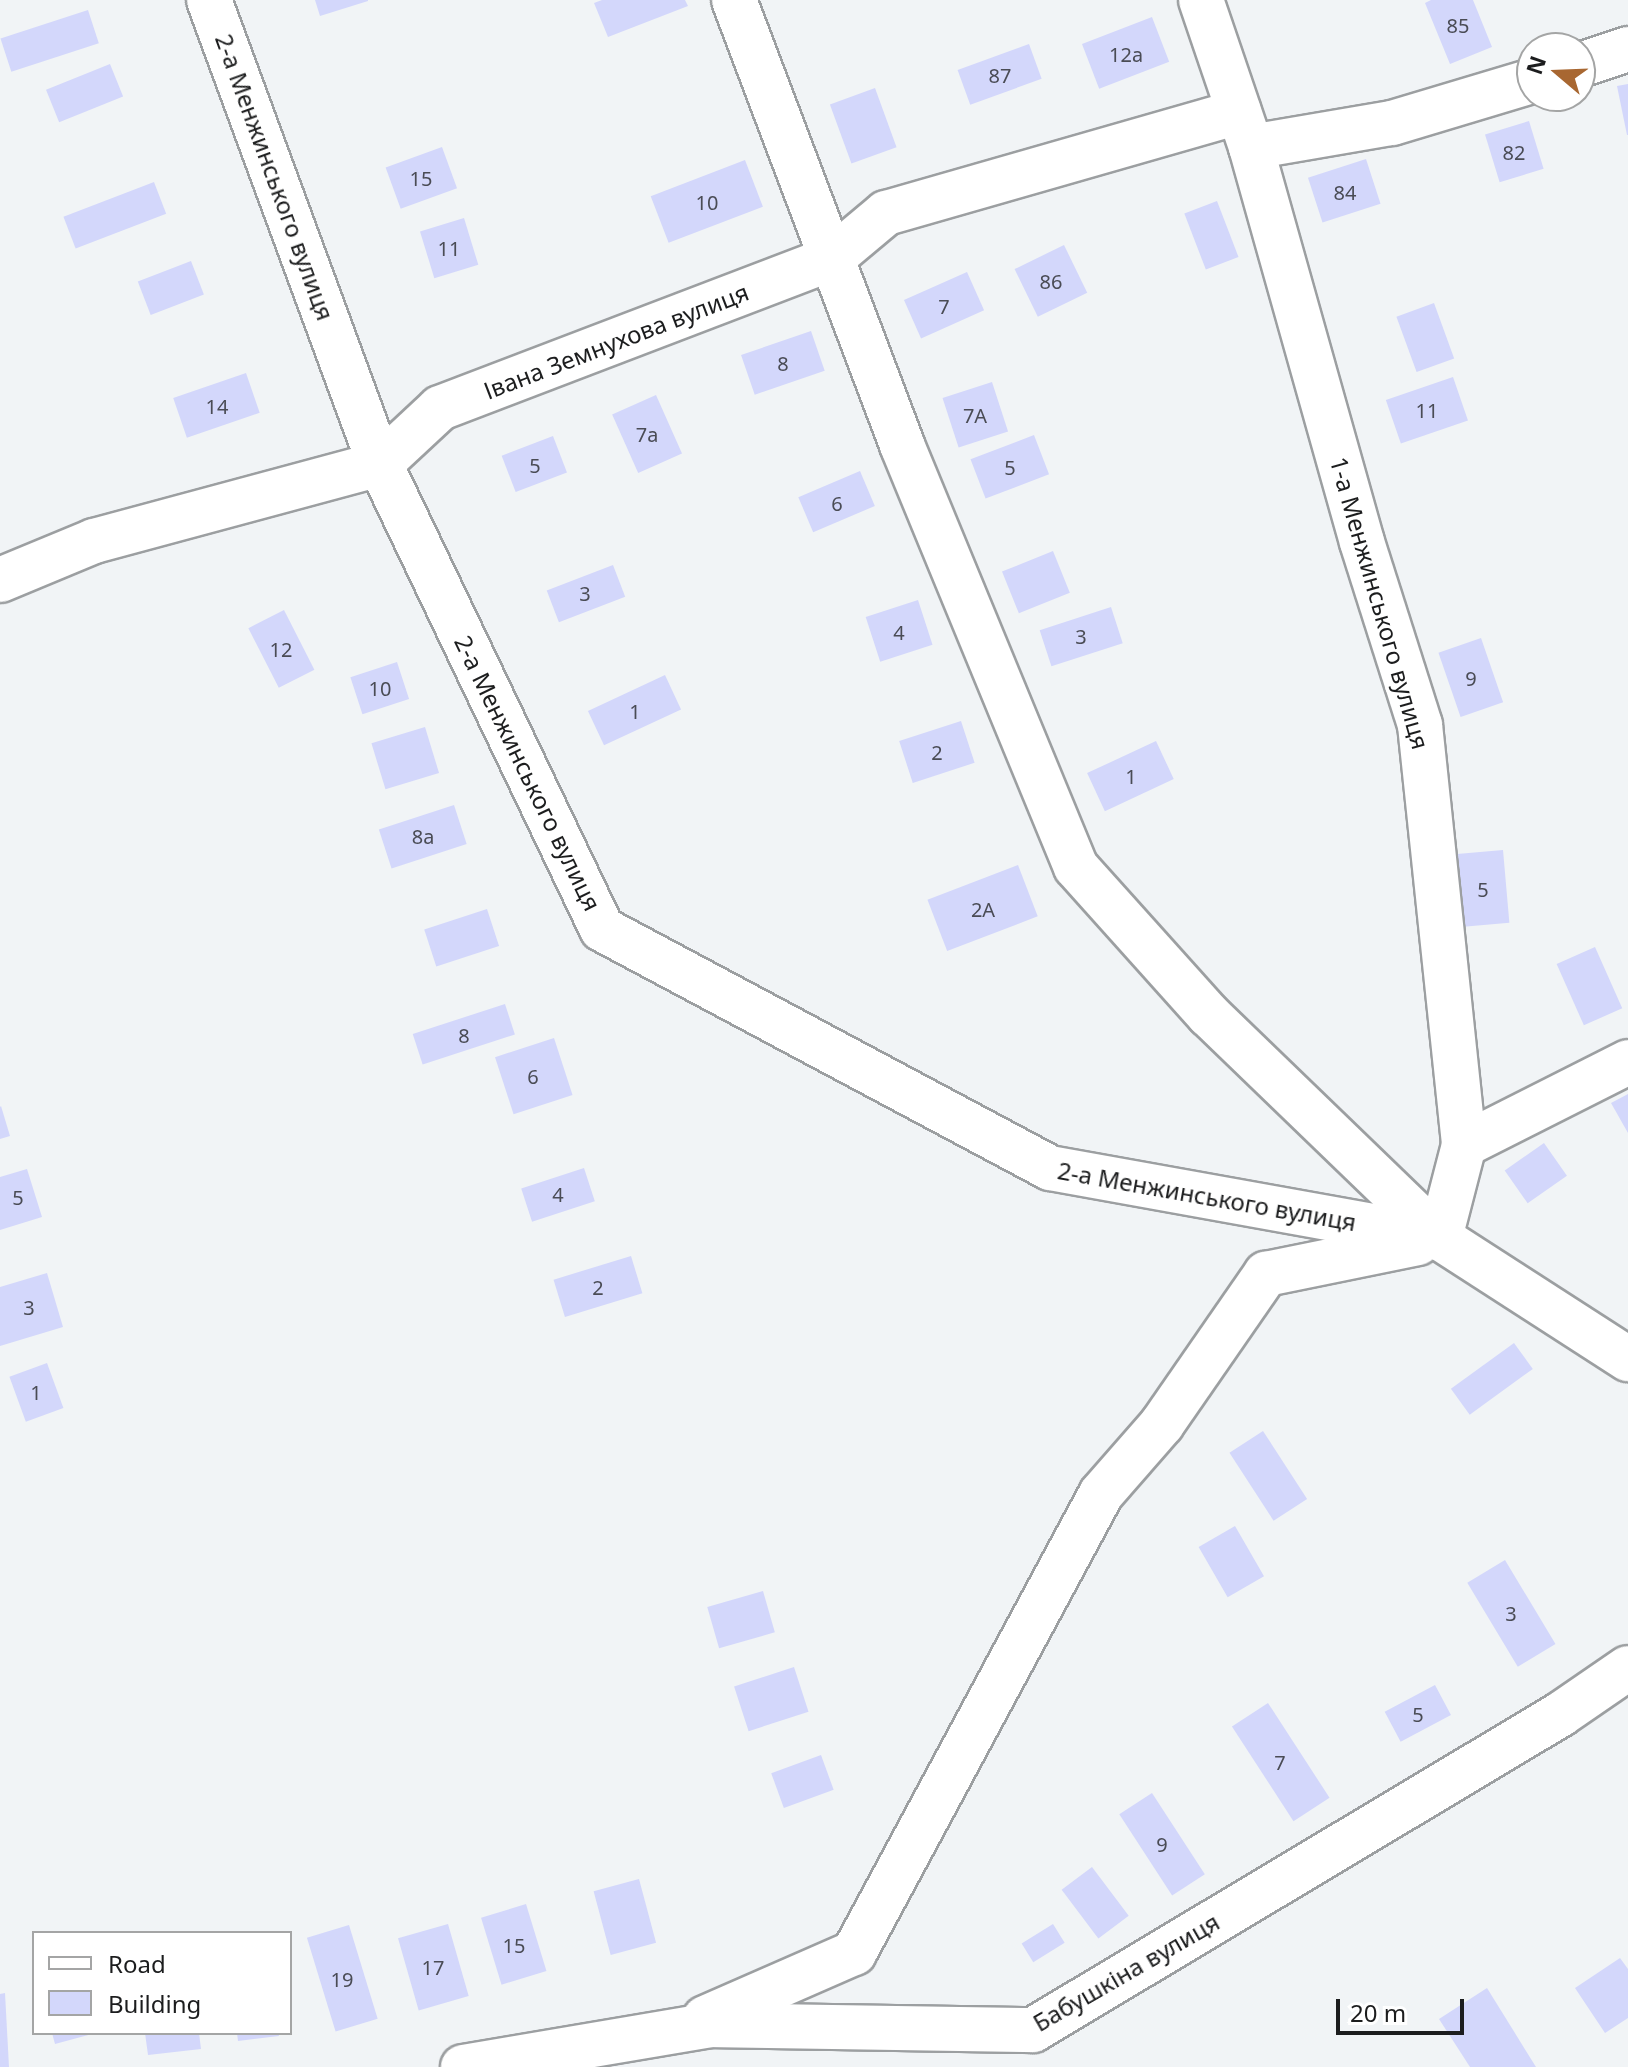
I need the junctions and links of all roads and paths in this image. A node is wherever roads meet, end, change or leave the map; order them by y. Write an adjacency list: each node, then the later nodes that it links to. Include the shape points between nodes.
1 (209, 0): 9 (street, 2-а Менжинського вулиця)
2 (734, 0): 8 (street)
3 (1201, 0): 7 (street, 1-а Менжинського вулиця)
4 (1628, 49): 5 (street)
5 (1596, 60)
6 (1516, 86): 7 (street, Івана Земнухова вулиця, via 1392,123)
7 (1245, 130): 8 (street, Івана Земнухова вулиця, via 886,213); 12 (street, 1-а Менжинського вулиця, via 1362,542 1420,725)
8 (831, 259): 9 (street, Івана Земнухова вулиця, via 440,408); 13 (street, via 1076,867 1209,1015)
9 (380, 464): 10 (street, Івана Земнухова вулиця, via 94,541); 13 (street, 2-а Менжинського вулиця, via 602,929 1050,1168)
10 (0, 580)
11 (1628, 1062): 12 (street)
12 (1464, 1145): 13 (street, 1-а Менжинського вулиця)
13 (1440, 1238): 14 (street); 16 (street, via 1266,1274 1162,1424 1101,1494 854,1953)
14 (1628, 1359)
15 (1628, 1668): 16 (street, Бабушкіна вулиця, via 1561,1714 1033,2030)
16 (682, 2028): 17 (street, Бабушкіна вулиця)
17 (463, 2067)

